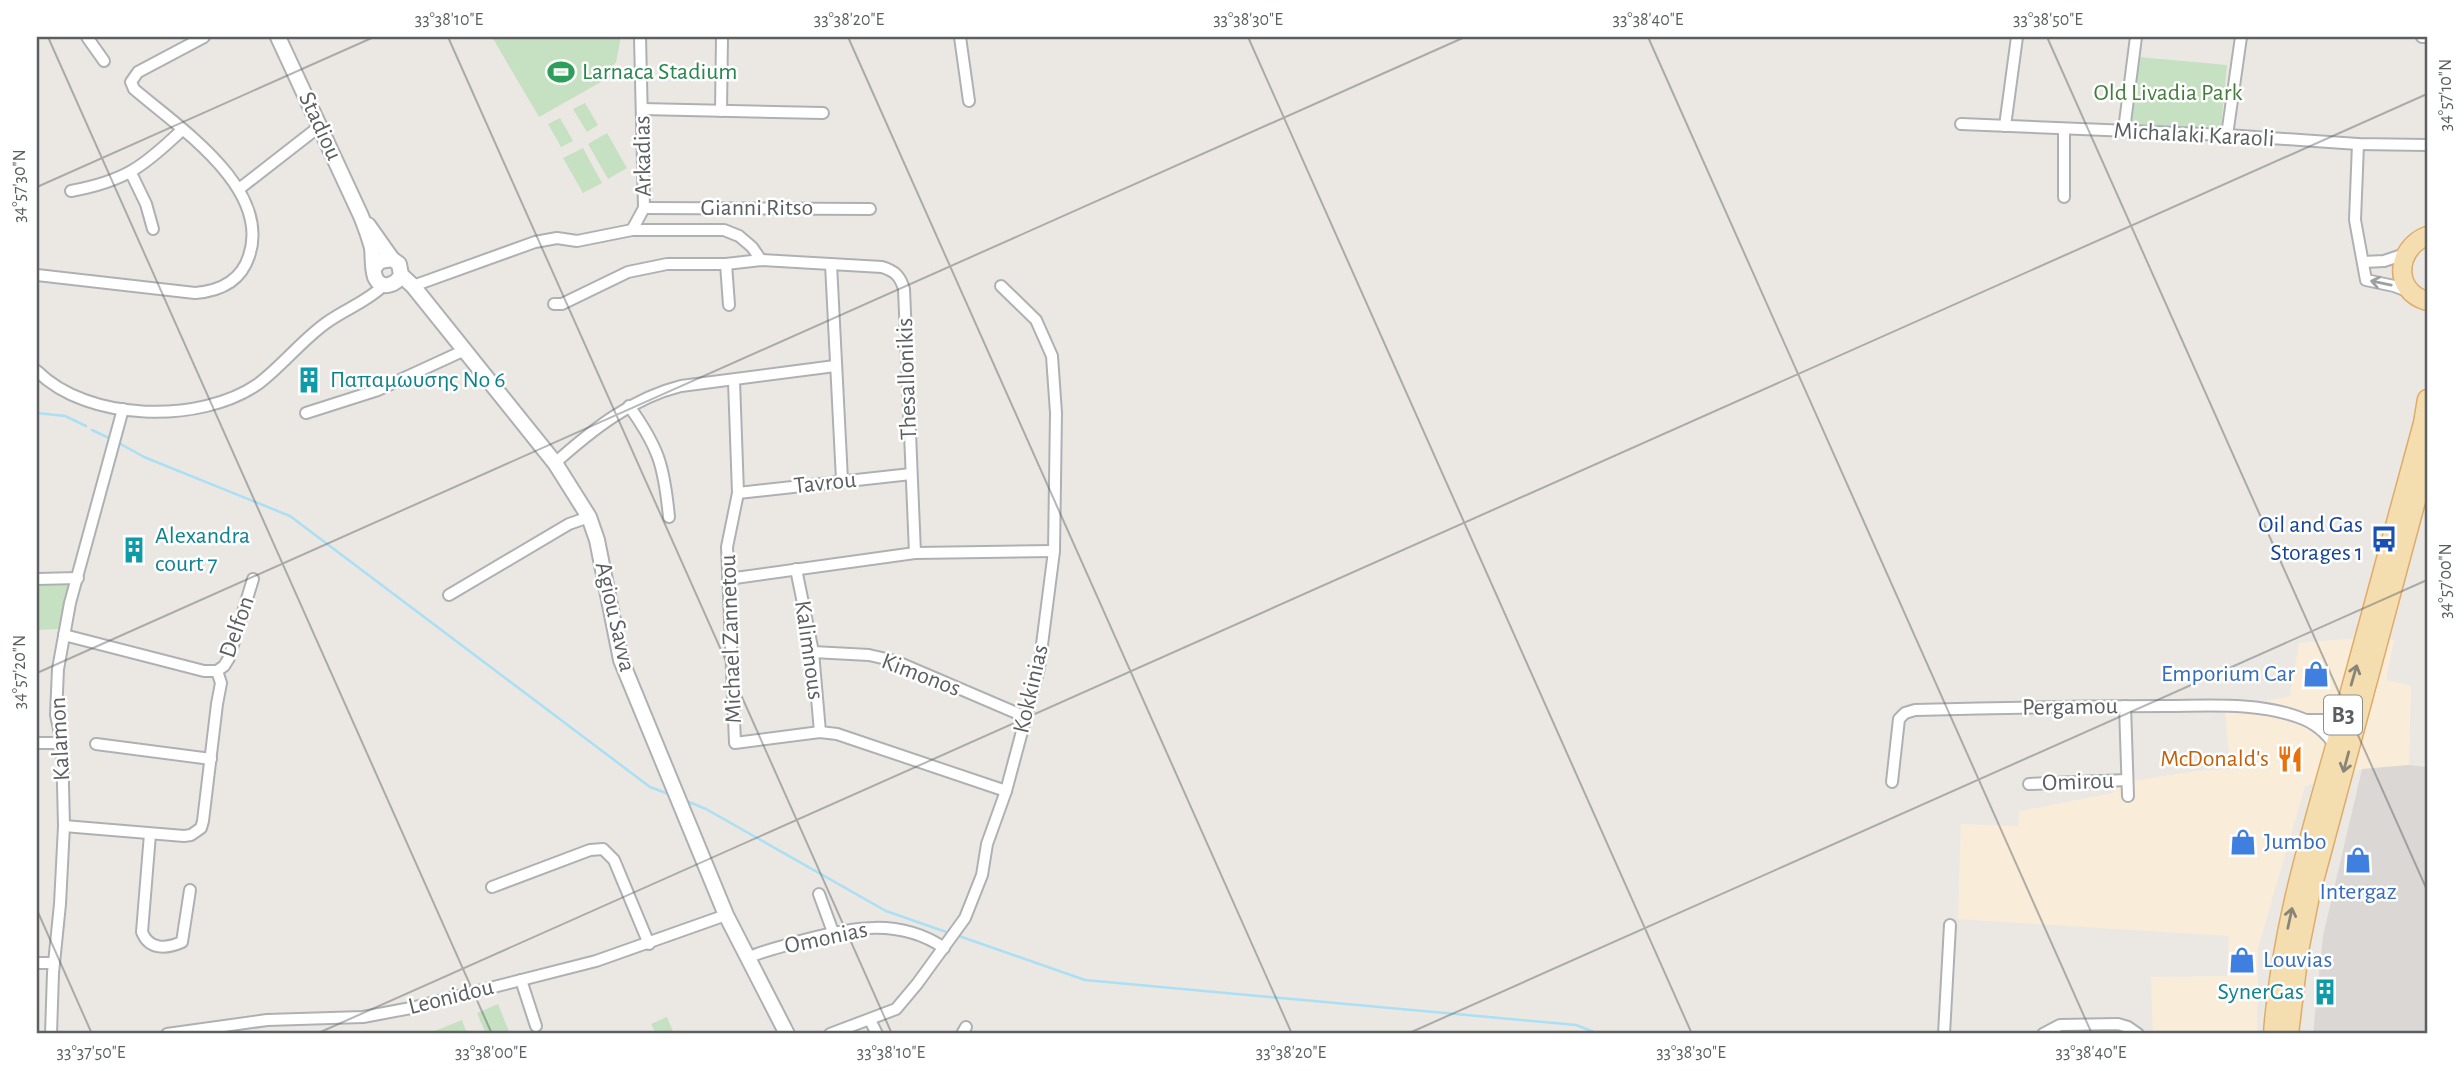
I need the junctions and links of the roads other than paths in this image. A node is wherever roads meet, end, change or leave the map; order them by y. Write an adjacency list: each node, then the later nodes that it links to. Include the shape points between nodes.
1 (87, 37): 12 (street)
2 (204, 37): 20 (street, via 132,79 134,89)
3 (278, 37): 18 (street, Stadiou)
4 (640, 37): 14 (street, Arkadias)
5 (722, 37): 15 (street)
6 (960, 37): 13 (street)
7 (2017, 37): 19 (street)
8 (2136, 37): 22 (street)
9 (2241, 37): 23 (street)
10 (2422, 37): 11 (street)
11 (2427, 37)
12 (104, 61)
13 (969, 101)
14 (642, 109): 15 (street); 30 (street, Arkadias)
15 (721, 111): 16 (street)
16 (823, 113)
17 (1961, 124): 19 (street, Michalaki Karaoli)
18 (320, 126): 27 (street); 32 (street, Stadiou)
19 (2006, 127): 21 (street, Michalaki Karaoli)
20 (182, 130): 26 (street); 27 (street, via 221,164)
21 (2064, 130): 22 (street, Michalaki Karaoli); 29 (street)
22 (2124, 130): 23 (street, Michalaki Karaoli)
23 (2227, 135): 24 (street, Michalaki Karaoli)
24 (2358, 144): 25 (street, Michalaki Karaoli); 39 (street, via 2356,220)
25 (2427, 145)
26 (131, 173): 28 (street); 33 (street)
27 (239, 189): 43 (street, via 252,230 252,249 240,274 222,287 195,293)
28 (71, 191)
29 (2064, 197)
30 (644, 208): 31 (street, Gianni Ritso); 34 (street, Arkadias)
31 (870, 209)
32 (361, 216): 37 (street, Stadiou); 42 (street, Stadiou)
33 (153, 229)
34 (632, 230): 38 (street, via 724,230 739,236); 46 (street, via 577,241 535,242)
35 (2427, 236): 36 (main road)
36 (2405, 254): 39 (street); 48 (main road, via 2403,275)
37 (392, 259): 42 (street, via 380,261); 44 (street, via 399,264)
38 (761, 260): 40 (street); 41 (street)
39 (2363, 262): 48 (street, one-way to 39, via 2366,280)
40 (726, 264): 49 (street, via 645,267); 50 (street)
41 (831, 264): 53 (street); 62 (street, Thesallonikis, via 892,270 904,289)
42 (374, 268): 45 (street)
43 (37, 275)
44 (401, 275): 45 (street, via 392,285); 46 (street, Agiou Savva)
45 (384, 285): 58 (street, via 326,323 242,393 196,410)
46 (413, 286): 52 (street, Agiou Savva)
47 (1001, 286): 67 (street, Kokkinias, via 1036,320 1052,356)
48 (2421, 298): 51 (main road)
49 (554, 304)
50 (729, 305)
51 (2427, 319)
52 (466, 350): 59 (street, via 378,390); 61 (street, Agiou Savva)
53 (835, 366): 55 (street); 63 (street)
54 (37, 371): 58 (street, via 69,394)
55 (734, 380): 57 (street, via 681,386); 64 (street, Michael Zannetou)
56 (2427, 399): 79 (main road, B3, one-way to 56)
57 (629, 406): 61 (street); 66 (street, via 660,460)
58 (124, 409): 70 (street, Kalamon)
59 (306, 413)
60 (2427, 460): 119 (main road, B3, one-way to 119, via 2310,896)
61 (555, 463): 65 (street, Agiou Savva)
62 (911, 474): 63 (street, Tavrou); 68 (street, Thesallonikis)
63 (842, 480): 64 (street, Tavrou)
64 (738, 493): 73 (street, Michael Zannetou, via 727,547)
65 (589, 517): 74 (street, via 569,524); 98 (street, Agiou Savva, via 621,660)
66 (668, 517)
67 (1054, 551): 68 (street); 80 (street, Kokkinias, via 1039,668)
68 (915, 553): 69 (street)
69 (796, 569): 73 (street); 76 (street, Kalimnous)
70 (78, 578): 71 (street); 75 (street, Kalamon)
71 (37, 579)
72 (253, 579): 77 (street, Delfon, via 229,658)
73 (728, 579): 82 (street, Michael Zannetou, via 735,743)
74 (449, 595)
75 (64, 635): 77 (street); 84 (street, Kalamon, via 57,691)
76 (813, 652): 80 (street, Kimonos, via 895,661); 82 (street, Kalimnous)
77 (217, 671): 87 (street, via 221,683)
78 (2125, 706): 81 (street, Pergamou, via 2254,708); 88 (street, Omirou); 89 (street, Pergamou, via 1908,711 1898,723)
79 (2344, 711): 81 (street, Pergamou, via 2330,720); 86 (main road, B3)
80 (1026, 717): 91 (street, Kokkinias)
81 (2305, 720): 86 (street, Pergamou)
82 (820, 732): 91 (street, Michael Zannetou, via 845,736)
83 (37, 743): 84 (street)
84 (62, 743): 93 (street, Kalamon)
85 (96, 744): 87 (street)
86 (2335, 746): 118 (main road, B3, one-way to 86, via 2288,927)
87 (211, 759): 94 (street, via 201,828 184,836)
88 (2127, 780): 90 (street, Omirou); 92 (street, Omirou)
89 (1892, 782)
90 (2029, 784)
91 (1006, 791): 102 (street, Kokkinias, via 975,896)
92 (2128, 796)
93 (64, 826): 94 (street); 105 (street, Kalamon)
94 (150, 834): 96 (street, via 145,941 155,947 182,942)
95 (492, 887): 101 (street, via 603,849 614,860)
96 (190, 890)
97 (819, 894): 100 (street)
98 (726, 915): 101 (street, Leonidou); 103 (street, Agiou Savva)
99 (1950, 925): 115 (street)
100 (833, 933): 102 (street, Omonias, via 880,926); 103 (street, Omonias)
101 (649, 944): 106 (street, Leonidou)
102 (946, 946): 107 (street, Kokkinias, via 902,1003)
103 (747, 958): 112 (street, Agiou Savva)
104 (37, 963): 105 (street)
105 (53, 963): 110 (street, Kalamon)
106 (521, 981): 108 (street); 109 (street, Leonidou, via 363,1017 267,1020)
107 (870, 1020): 113 (street, Kokkinias); 114 (street)
108 (536, 1026)
109 (246, 1029): 111 (street, Leonidou)
110 (51, 1034)
111 (167, 1034)
112 (787, 1034)
113 (830, 1034)
114 (877, 1034)
115 (1944, 1034)
116 (2043, 1034): 117 (street, via 2060,1025 2105,1024 2124,1025)
117 (2138, 1034)
118 (2273, 1034)
119 (2289, 1034)

